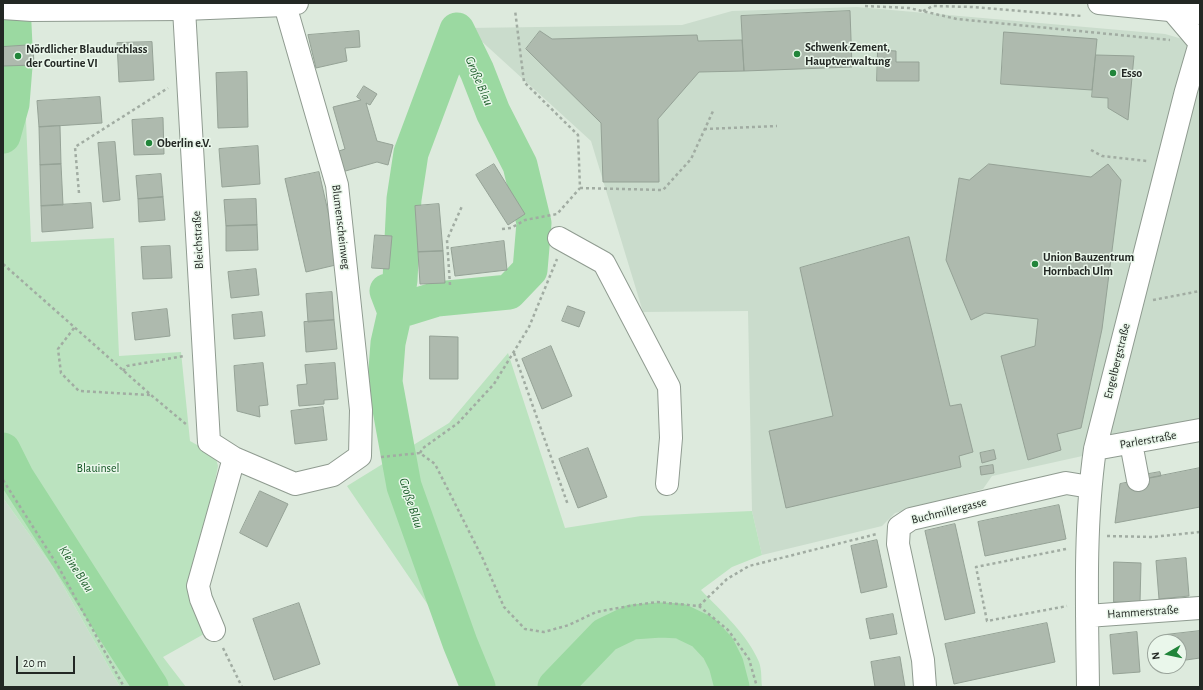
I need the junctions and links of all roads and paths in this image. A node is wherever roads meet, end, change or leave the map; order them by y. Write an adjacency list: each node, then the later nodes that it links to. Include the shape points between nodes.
1 (291, 4): 4 (main road); 38 (main road, Blumenscheinweg, via 337,185 361,410)
2 (865, 6): 8 (path)
3 (3, 8): 10 (main road)
4 (184, 9): 10 (main road); 13 (main road, Bleichstraße)
5 (516, 10): 19 (path, via 524,82 578,135)
6 (1094, 10): 7 (main road); 8 (path, via 933,6)
7 (1172, 10): 9 (main road); 12 (main road)
8 (922, 11): 12 (path, via 957,19)
9 (1200, 12)
10 (32, 14): 11 (main road)
11 (3, 16)
12 (1200, 43): 27 (main road, Engelbergstraße)
13 (188, 75): 20 (path, via 75,147); 30 (main road, Bleichstraße)
14 (714, 109): 16 (path)
15 (777, 126): 16 (path)
16 (704, 129): 19 (path, via 691,159 663,190)
17 (1091, 150): 18 (path, via 1102,156)
18 (1151, 162)
19 (580, 188): 22 (path, via 557,214 525,220 512,228)
20 (79, 194)
21 (462, 206): 25 (path, via 446,240)
22 (502, 229)
23 (559, 238): 29 (path, via 561,249 529,327); 42 (main road, via 604,263 669,387 671,438)
24 (3, 264): 28 (path)
25 (450, 285)
26 (1200, 291): 27 (path)
27 (1132, 304): 36 (main road, Engelbergstraße)
28 (74, 328): 31 (path); 32 (path, via 58,349 61,373 79,391)
29 (514, 352): 37 (path, via 494,384 458,423); 44 (path)
30 (204, 353): 31 (path, via 127,366); 34 (main road, Bleichstraße)
31 (123, 370): 32 (path)
32 (151, 395): 34 (path)
33 (1200, 430): 35 (main road, Parlerstraße)
34 (209, 442): 39 (main road)
35 (1130, 443): 36 (main road, Parlerstraße); 41 (main road)
36 (1095, 449): 43 (main road, Engelbergstraße)
37 (420, 452): 38 (path); 48 (path, via 435,464 504,607 525,629 544,632 569,625 596,612 634,605 657,602)
38 (370, 457): 39 (main road, via 333,475 295,484)
39 (234, 458): 51 (main road, via 198,586)
40 (3, 480): 52 (path, via 58,566)
41 (1138, 480)
42 (667, 484)
43 (1090, 487): 45 (main road, Buchmillergasse, via 1066,483 911,519); 47 (main road, Engelbergstraße)
44 (568, 505)
45 (899, 528): 48 (path, via 749,566 726,579); 55 (main road, Buchmillergasse, via 898,544 923,660)
46 (1200, 532): 47 (path)
47 (1089, 540): 50 (main road, Engelbergstraße); 50 (path, via 976,567 987,621)
48 (699, 606): 54 (path, via 728,630 745,653)
49 (1200, 608): 50 (main road, Hammerstraße)
50 (1087, 609): 56 (main road, Engelbergstraße)
51 (214, 630): 53 (path)
52 (124, 687)
53 (242, 687)
54 (757, 687)
55 (925, 687)
56 (1088, 687)

